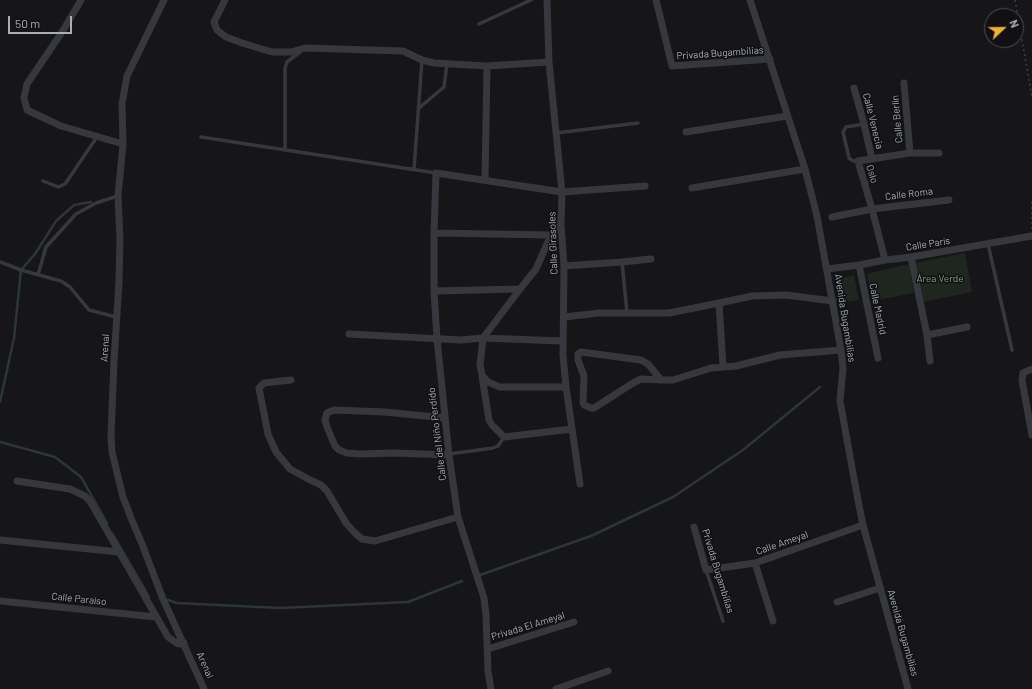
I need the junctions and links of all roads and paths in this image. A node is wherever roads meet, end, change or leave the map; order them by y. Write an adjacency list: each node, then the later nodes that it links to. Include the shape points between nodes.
1 (81, 0): 25 (street, via 27,84 24,98 27,110 61,126)
2 (164, 0): 27 (street, Arenal, via 127,76 122,104)
3 (225, 0): 10 (street, via 214,22 217,30 226,36 272,52 291,52)
4 (531, 0): 9 (lane)
5 (547, 0): 13 (street, Calle Girasoles)
6 (656, 0): 11 (street, Privada Bugambilias, via 672,66)
7 (750, 0): 11 (street, Avenida Bugambilias)
8 (1015, 0): 18 (path)
9 (479, 24)
10 (305, 48): 12 (street, via 403,51); 28 (lane, via 291,58 284,68)
11 (770, 59): 20 (street, Avenida Bugambilias)
12 (422, 60): 14 (street); 19 (lane)
13 (549, 62): 15 (street); 24 (street, Calle Girasoles)
14 (447, 64): 15 (street); 19 (lane, via 444,87)
15 (487, 66): 36 (street)
16 (904, 83): 29 (street, Calle Berlín)
17 (854, 88): 22 (street, Calle Venecia)
18 (1032, 97)
19 (419, 108): 33 (lane)
20 (787, 116): 23 (street); 34 (street, Avenida Bugambilias)
21 (638, 123): 24 (lane)
22 (864, 124): 31 (street, Calle Venecia); 32 (lane, via 846,127 843,132 849,158)
23 (686, 132)
24 (556, 133): 40 (street, Calle Girasoles)
25 (97, 136): 27 (street); 37 (lane, via 65,184 58,187)
26 (201, 137): 28 (lane)
27 (123, 144): 41 (street, Arenal)
28 (285, 150): 33 (lane)
29 (910, 153): 30 (street, Oslo); 31 (street, Oslo)
30 (939, 153)
31 (872, 159): 32 (street, Oslo)
32 (858, 161): 44 (street, Oslo)
33 (414, 169): 35 (lane)
34 (806, 169): 39 (street); 58 (street, Avenida Bugambilias)
35 (436, 173): 36 (street); 47 (street, Calle del Niño Perdido)
36 (485, 180): 40 (street)
37 (43, 181)
38 (645, 186): 40 (street)
39 (692, 188)
40 (562, 192): 46 (street, Calle Girasoles)
41 (118, 196): 59 (lane, via 96,203 76,214 46,247); 65 (street, Arenal, via 120,246)
42 (949, 200): 44 (street, Calle Roma)
43 (1032, 201): 49 (path)
44 (872, 209): 45 (street); 53 (street)
45 (832, 217)
46 (561, 224): 48 (street); 57 (street, Calle Girasoles)
47 (434, 233): 48 (street); 61 (street, Calle del Niño Perdido)
48 (551, 235): 60 (street, via 536,269)
49 (1032, 236): 50 (street, Calle París)
50 (988, 244): 51 (street, Calle París); 74 (lane)
51 (911, 257): 53 (street, Calle París); 69 (street)
52 (651, 259): 55 (street)
53 (884, 260): 56 (street, Calle París)
54 (0, 262): 59 (lane)
55 (622, 262): 57 (street); 64 (lane)
56 (859, 265): 58 (street, Calle París); 75 (street, Calle Madrid)
57 (564, 266): 66 (street, Calle Girasoles)
58 (827, 269): 62 (street, Avenida Bugambilias)
59 (38, 275): 65 (lane, via 61,281 70,287 89,310)
60 (520, 289): 61 (street); 70 (street)
61 (434, 291): 71 (street, Calle del Niño Perdido)
62 (833, 301): 63 (street, via 786,295 752,296); 73 (street, Avenida Bugambilias)
63 (719, 303): 64 (street, via 669,313); 77 (street)
64 (626, 313): 66 (street)
65 (116, 317): 104 (street, Arenal, via 111,435 114,462 131,518)
66 (564, 317): 72 (street, Calle Girasoles)
67 (967, 327): 69 (street)
68 (349, 334): 71 (street)
69 (927, 335): 76 (street)
70 (482, 338): 71 (street); 72 (street); 79 (street)
71 (437, 339): 83 (street, Calle del Niño Perdido)
72 (562, 341): 82 (street, Calle Girasoles)
73 (841, 350): 77 (street, via 780,355 736,366); 91 (street, Avenida Bugambilias, via 843,368 840,401)
74 (1012, 350)
75 (878, 358)
76 (930, 361)
77 (724, 366): 81 (street, via 673,380)
78 (1032, 370): 85 (street, via 1023,373 1022,380)
79 (482, 375): 82 (street, via 488,382 500,387); 86 (street, via 489,420)
80 (291, 380): 90 (street, via 264,383 259,388 268,434 276,452 290,469 321,485 327,491 346,523 362,539 375,541)
81 (661, 380): 81 (street, via 648,364 641,360 581,352 578,354 584,376 583,402 591,408 633,382 641,379)
82 (566, 387): 84 (street, Calle Girasoles)
83 (445, 418): 87 (street, Calle del Niño Perdido); 87 (street, via 334,410 327,413 326,420 335,446 347,453)
84 (572, 429): 86 (street); 89 (street, Calle Girasoles)
85 (1032, 435)
86 (504, 437): 87 (lane, via 498,446 493,448)
87 (449, 454): 90 (street, Calle del Niño Perdido)
88 (17, 481): 94 (street, via 78,492 85,496)
89 (580, 484)
90 (458, 517): 105 (street, Calle del Niño Perdido, via 484,598)
91 (863, 525): 95 (street, Calle Ameyal); 97 (street, Avenida Bugambilias)
92 (694, 527): 96 (street, Privada Bugambilias)
93 (0, 540): 94 (street)
94 (119, 552): 100 (street)
95 (755, 563): 96 (street, Calle Ameyal); 102 (street)
96 (706, 570): 101 (lane, Privada Bugambilias)
97 (880, 588): 99 (street); 110 (street, Avenida Bugambilias)
98 (0, 601): 100 (street, Calle Paraíso)
99 (837, 602)
100 (156, 617): 104 (street, via 168,637 178,644)
101 (723, 621)
102 (773, 621)
103 (574, 622): 105 (street, Privada El Ameyal)
104 (184, 643): 107 (street, Arenal)
105 (488, 649): 108 (street, Calle del Niño Perdido)
106 (608, 671): 109 (street)
107 (204, 689)
108 (491, 689)
109 (556, 689)
110 (908, 689)

